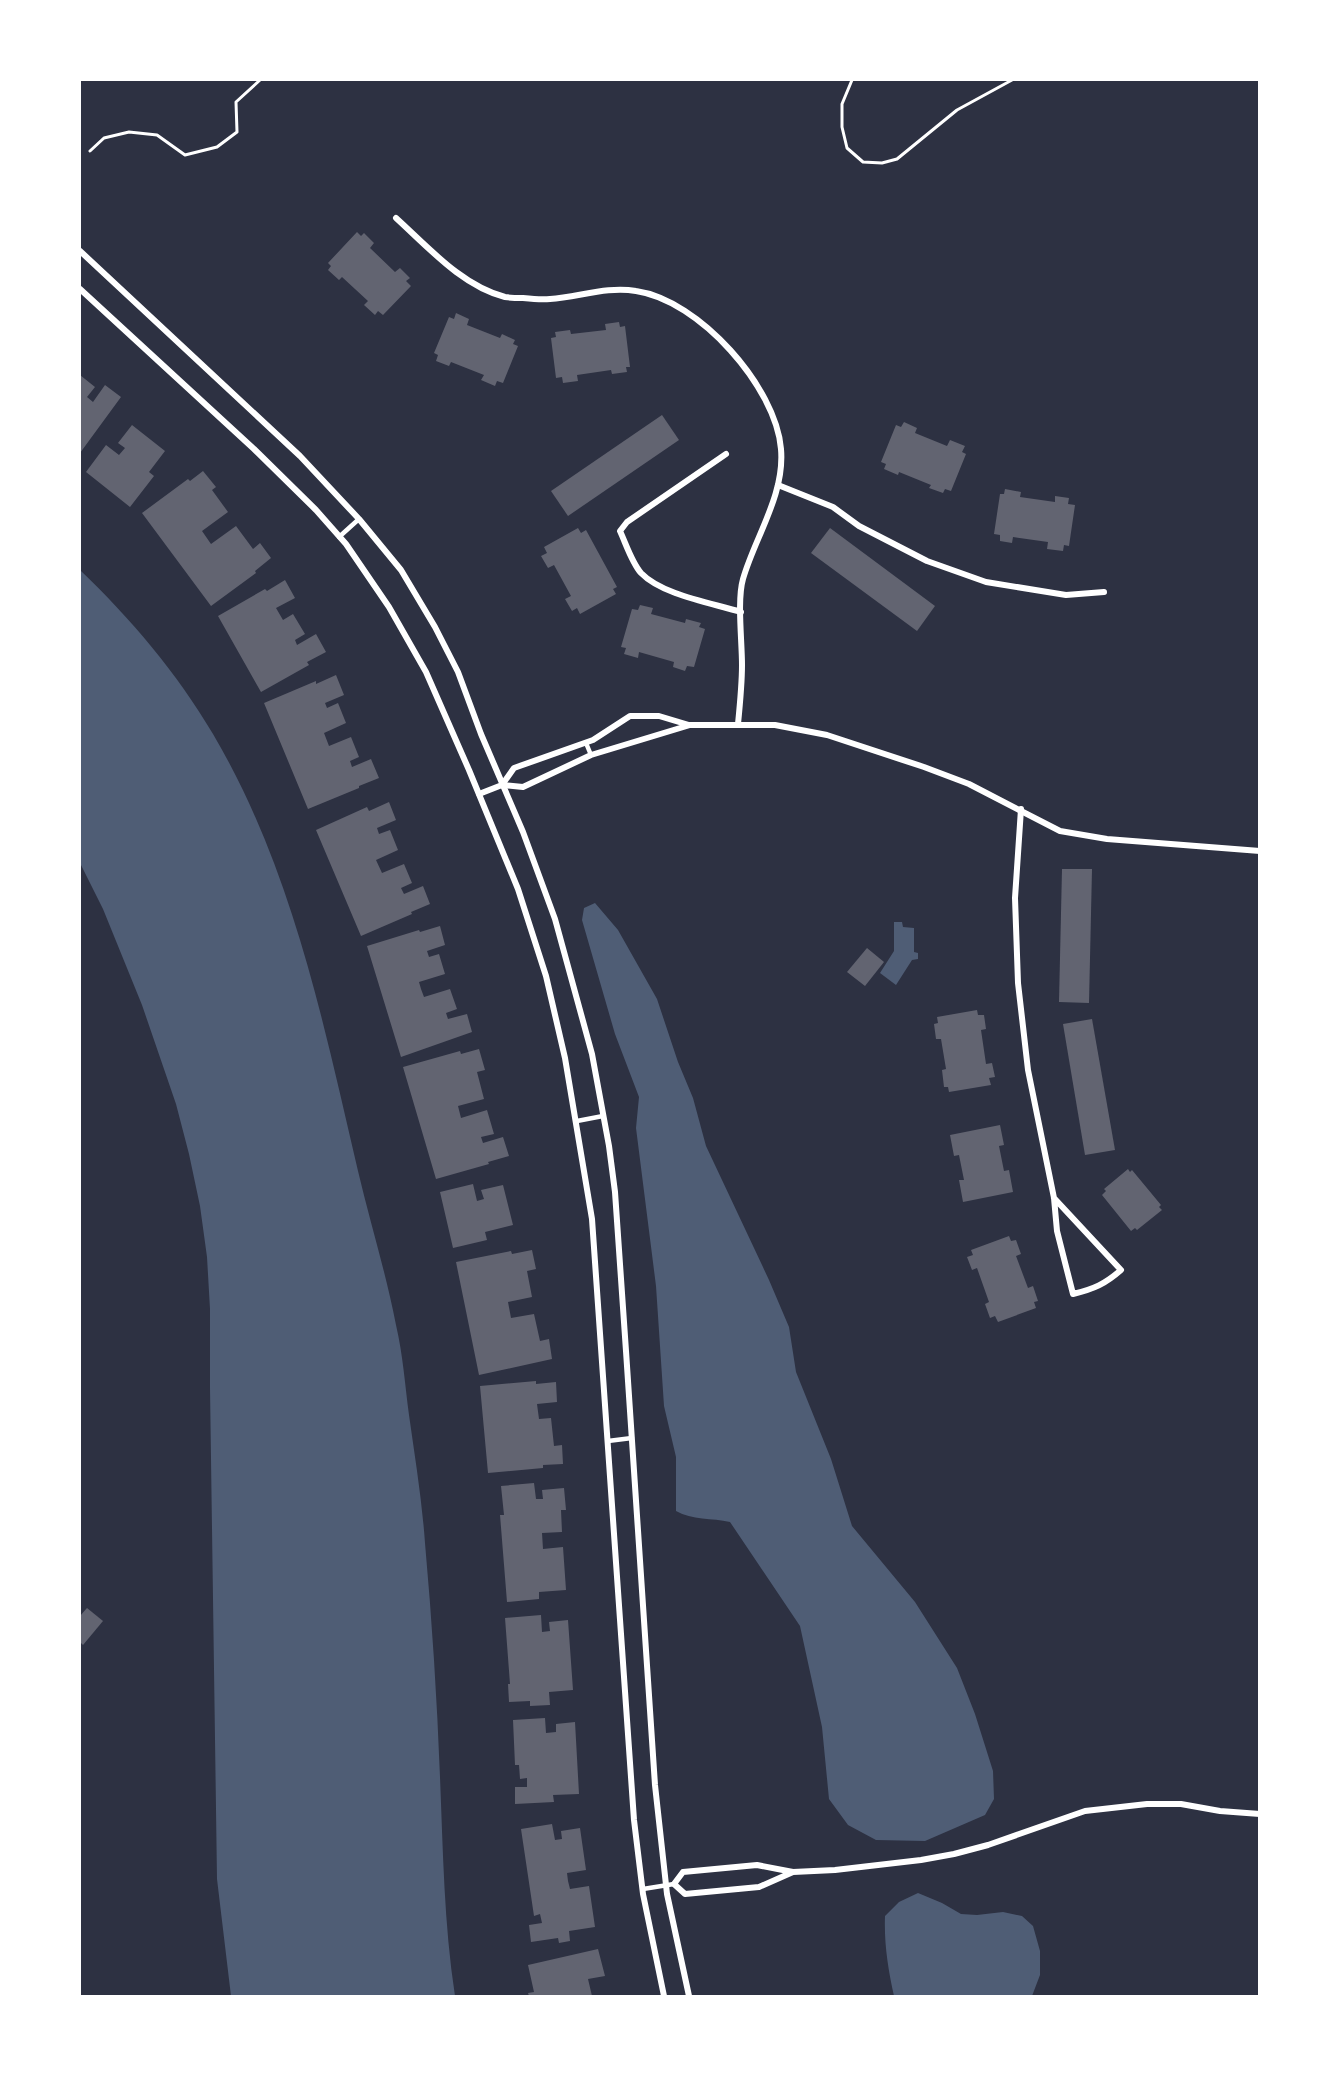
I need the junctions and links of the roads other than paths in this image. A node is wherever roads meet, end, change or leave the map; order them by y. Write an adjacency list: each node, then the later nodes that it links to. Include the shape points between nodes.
1 (396, 218): 5 (street, via 467,281 506,297 549,300 611,290 636,291 664,299 688,313 744,366 765,399 782,451)
2 (80, 251): 6 (street, via 300,456)
3 (80, 289): 7 (street, via 261,456)
4 (726, 454): 9 (street, via 627,522 620,531 640,572 653,582)
5 (778, 485): 8 (street, via 832,507 927,561 986,582 1066,595); 9 (street, via 742,581)
6 (359, 519): 7 (lane); 14 (street, via 401,570 435,627 458,672)
7 (339, 537): 15 (street, via 410,642)
8 (1104, 592)
9 (741, 612): 10 (street)
10 (738, 724): 11 (street); 16 (street, via 774,725 827,735 969,784)
11 (690, 725): 12 (street, via 636,714); 13 (street)
12 (586, 743): 13 (lane); 14 (street, via 514,768)
13 (591, 755): 14 (street, via 523,787)
14 (502, 785): 15 (street); 18 (street, via 555,919 592,1054)
15 (479, 794): 19 (street, via 535,939)
16 (1021, 809): 17 (street, via 1060,831 1107,839); 20 (street, via 1015,898 1018,983 1028,1071)
17 (1260, 851)
18 (603, 1116): 19 (lane); 21 (street, via 615,1191)
19 (577, 1121): 22 (street, via 592,1219)
20 (1054, 1198): 20 (street, via 1057,1231 1073,1294 1093,1289 1121,1270)
21 (632, 1438): 22 (lane); 25 (street, via 656,1785)
22 (608, 1441): 26 (street, via 629,1762)
23 (1260, 1814): 24 (street, via 1181,1804 1116,1807 1085,1811 954,1854)
24 (793, 1872): 25 (street, via 759,1887 685,1894); 25 (street, via 757,1865 683,1872)
25 (670, 1885): 26 (lane); 28 (street)
26 (643, 1889): 27 (street)
27 (663, 1996)
28 (689, 1996)

